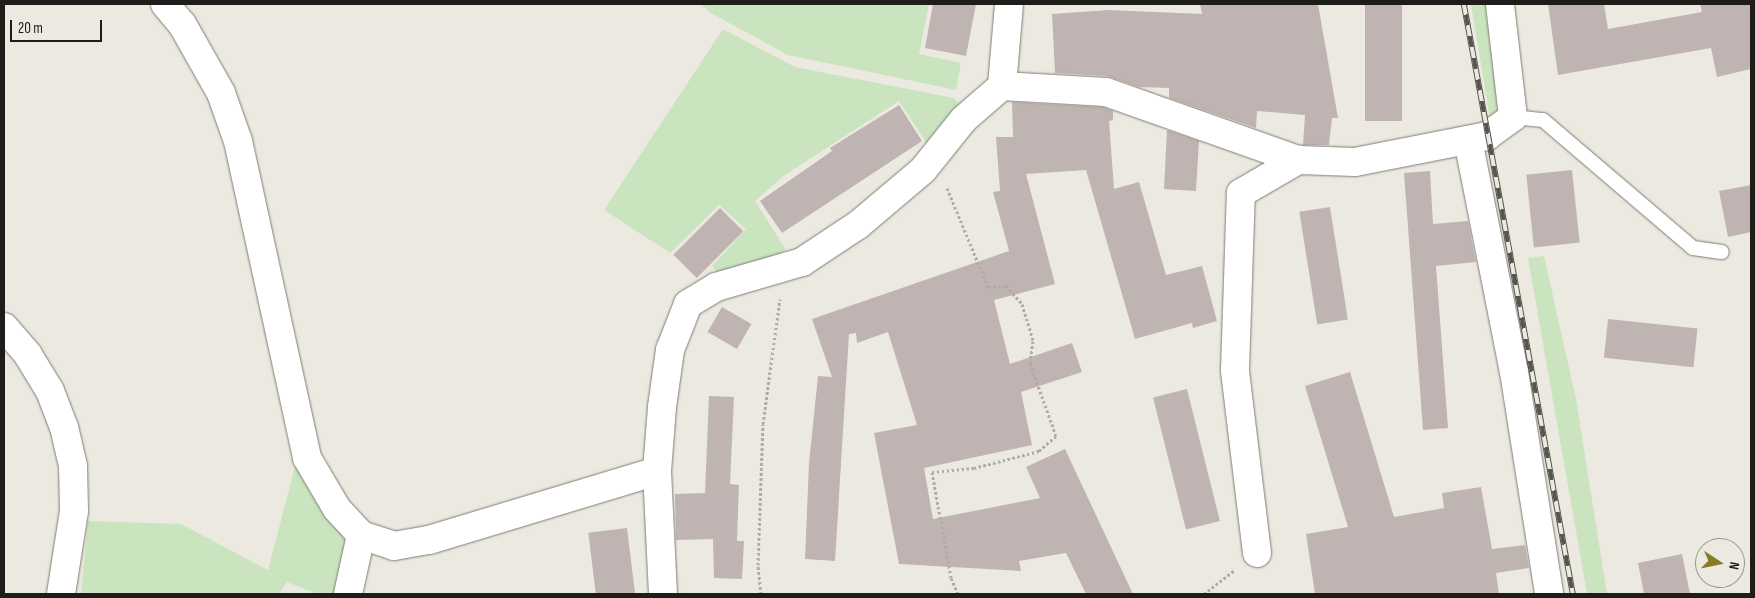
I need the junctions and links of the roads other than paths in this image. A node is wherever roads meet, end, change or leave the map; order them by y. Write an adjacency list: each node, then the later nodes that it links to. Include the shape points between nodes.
1 (165, 4): 11 (street, via 182,24 221,93 238,141 307,458 337,509)
2 (1009, 4): 4 (street)
3 (1500, 4): 5 (street)
4 (1002, 86): 7 (street, via 1106,92); 10 (street, via 964,119 924,170 858,225 802,262 716,287 688,304 670,350)
5 (1513, 117): 6 (street, via 1487,136); 8 (lane, via 1543,120 1693,248)
6 (1468, 140): 7 (street, via 1355,162); 16 (street, via 1514,372)
7 (1298, 160): 12 (street, via 1241,193 1235,370)
8 (1722, 252)
9 (4, 328): 13 (street, via 28,356 50,391 64,427 73,466 74,511)
10 (657, 470): 11 (street, via 429,540 394,546); 15 (street)
11 (361, 535): 14 (street)
12 (1257, 554)
13 (61, 594)
14 (348, 594)
15 (663, 594)
16 (1549, 594)

